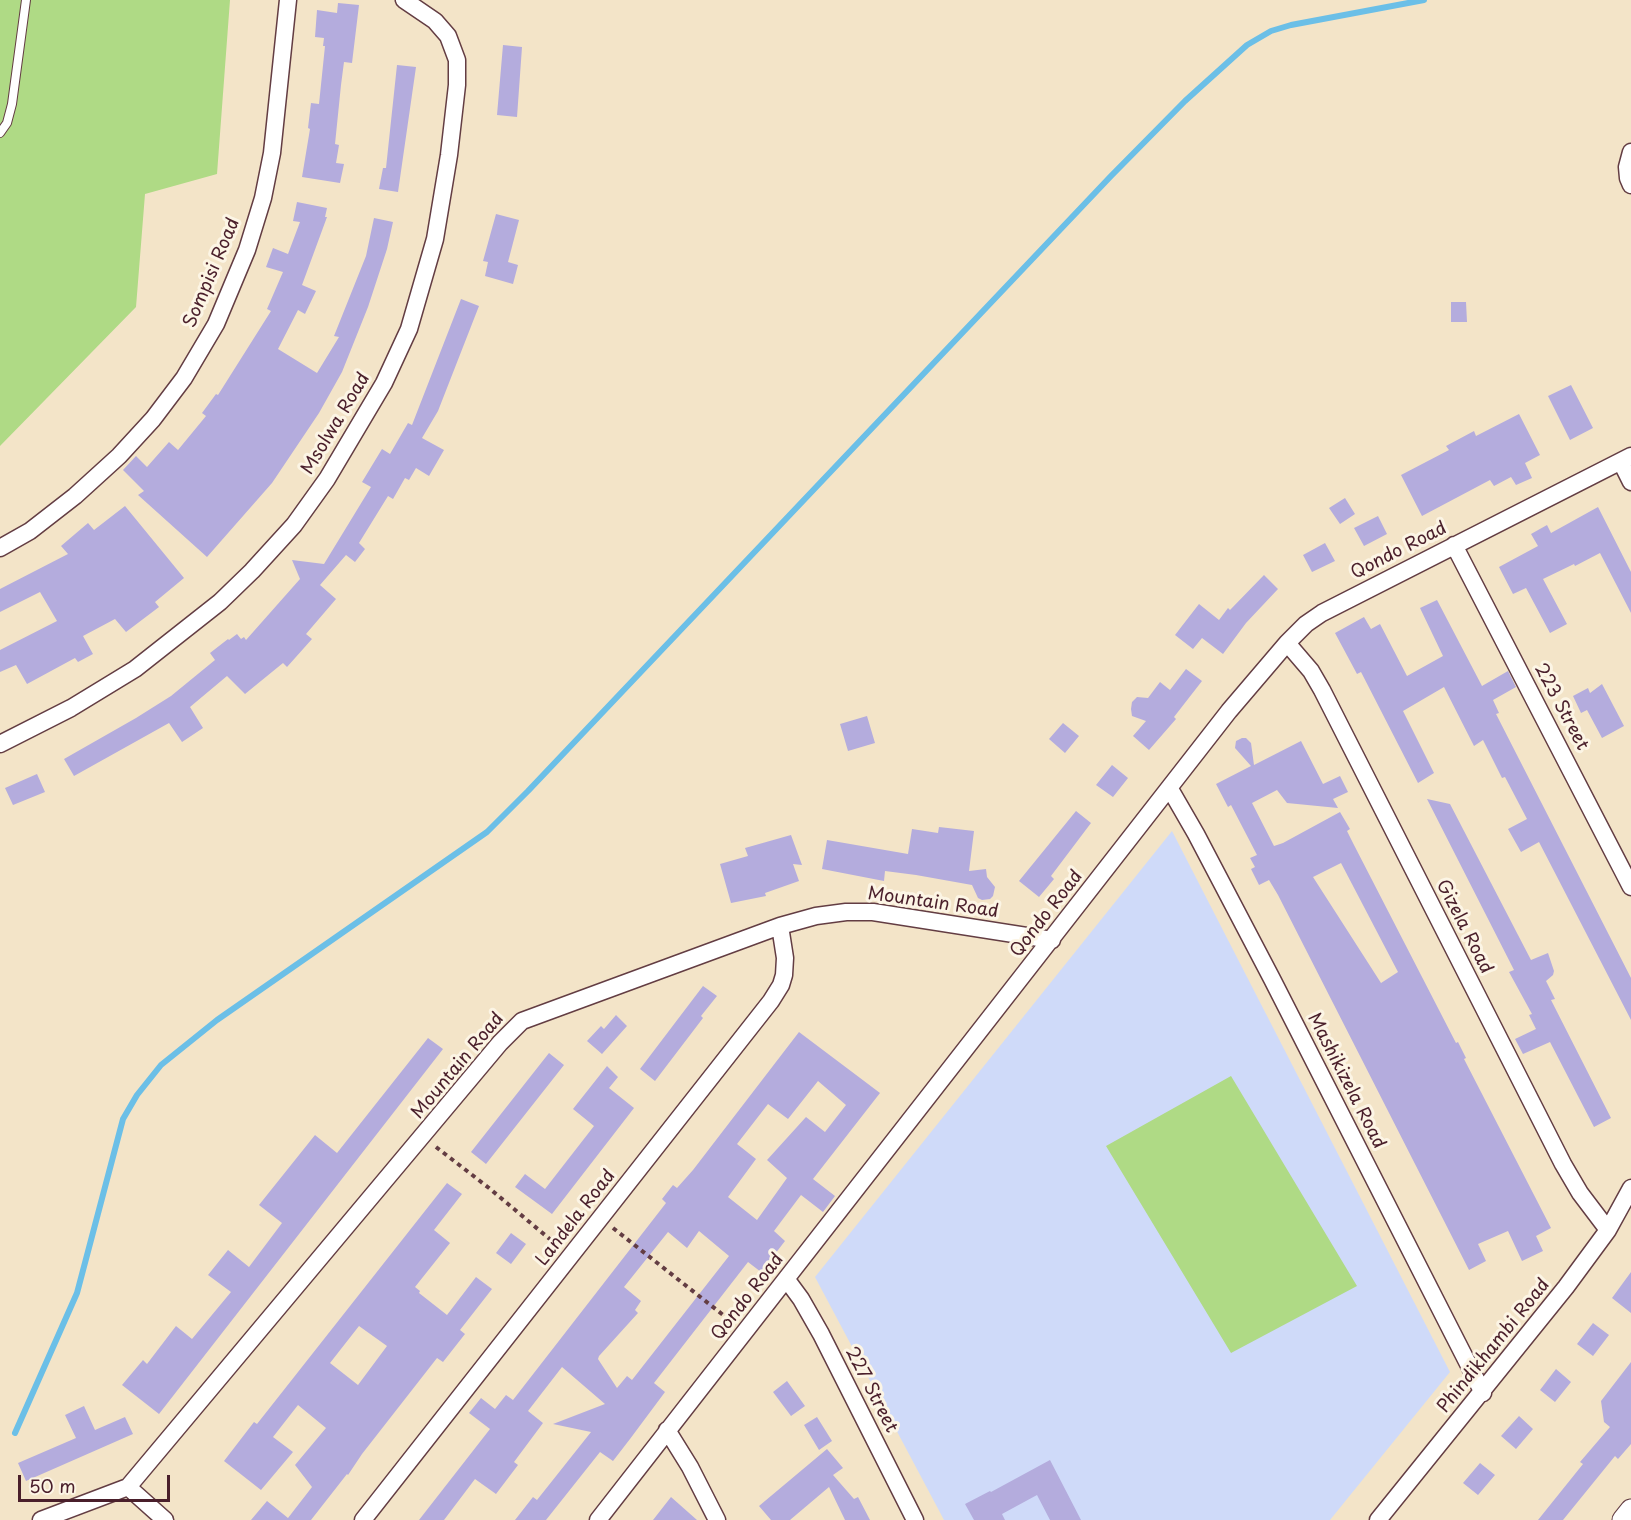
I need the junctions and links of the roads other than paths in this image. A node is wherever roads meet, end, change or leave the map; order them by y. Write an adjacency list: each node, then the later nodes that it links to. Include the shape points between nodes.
1 (26, 0): 4 (lane, via 12,105)
2 (288, 0): 10 (street, Sompisi Road, via 272,153 263,198 247,250 216,324 184,378 119,456 30,531)
3 (404, 0): 12 (street, Msolwa Road, via 435,21 448,36 457,60 457,85 435,239 409,329 384,383 327,480 294,525 220,602 135,669 71,708)
4 (0, 133)
5 (1631, 152): 6 (street, via 1627,167)
6 (1631, 185)
7 (1626, 459): 8 (street); 9 (street, Qondo Road)
8 (1631, 482)
9 (1454, 545): 11 (street, Qondo Road, via 1322,613); 14 (street, 223 Street)
10 (0, 548)
11 (1287, 643): 13 (street, Qondo Road); 18 (street, Gizela Road, via 1311,670 1322,690 1563,1164)
12 (0, 744)
13 (1170, 789): 16 (street, Qondo Road); 20 (street, Mashikizela Road, via 1272,979)
14 (1631, 887)
15 (780, 926): 16 (street, Mountain Road, via 816,916 873,912); 22 (street, Mountain Road, via 522,1021); 26 (street, Landela Road, via 784,975 771,1001)
16 (1052, 940): 19 (street, Qondo Road)
17 (1631, 1188): 18 (street, Phindikhambi Road)
18 (1608, 1230): 20 (street, Phindikhambi Road)
19 (787, 1280): 21 (street, Qondo Road); 29 (street, 227 Street, via 815,1324)
20 (1483, 1393): 30 (street, Phindikhambi Road)
21 (667, 1430): 27 (street, Qondo Road); 28 (street)
22 (128, 1487): 24 (street, Mountain Road); 25 (street)
23 (1631, 1510): 31 (street)
24 (41, 1520)
25 (165, 1520)
26 (363, 1520)
27 (598, 1520)
28 (717, 1520)
29 (915, 1520)
30 (1378, 1520)
31 (1623, 1520)

